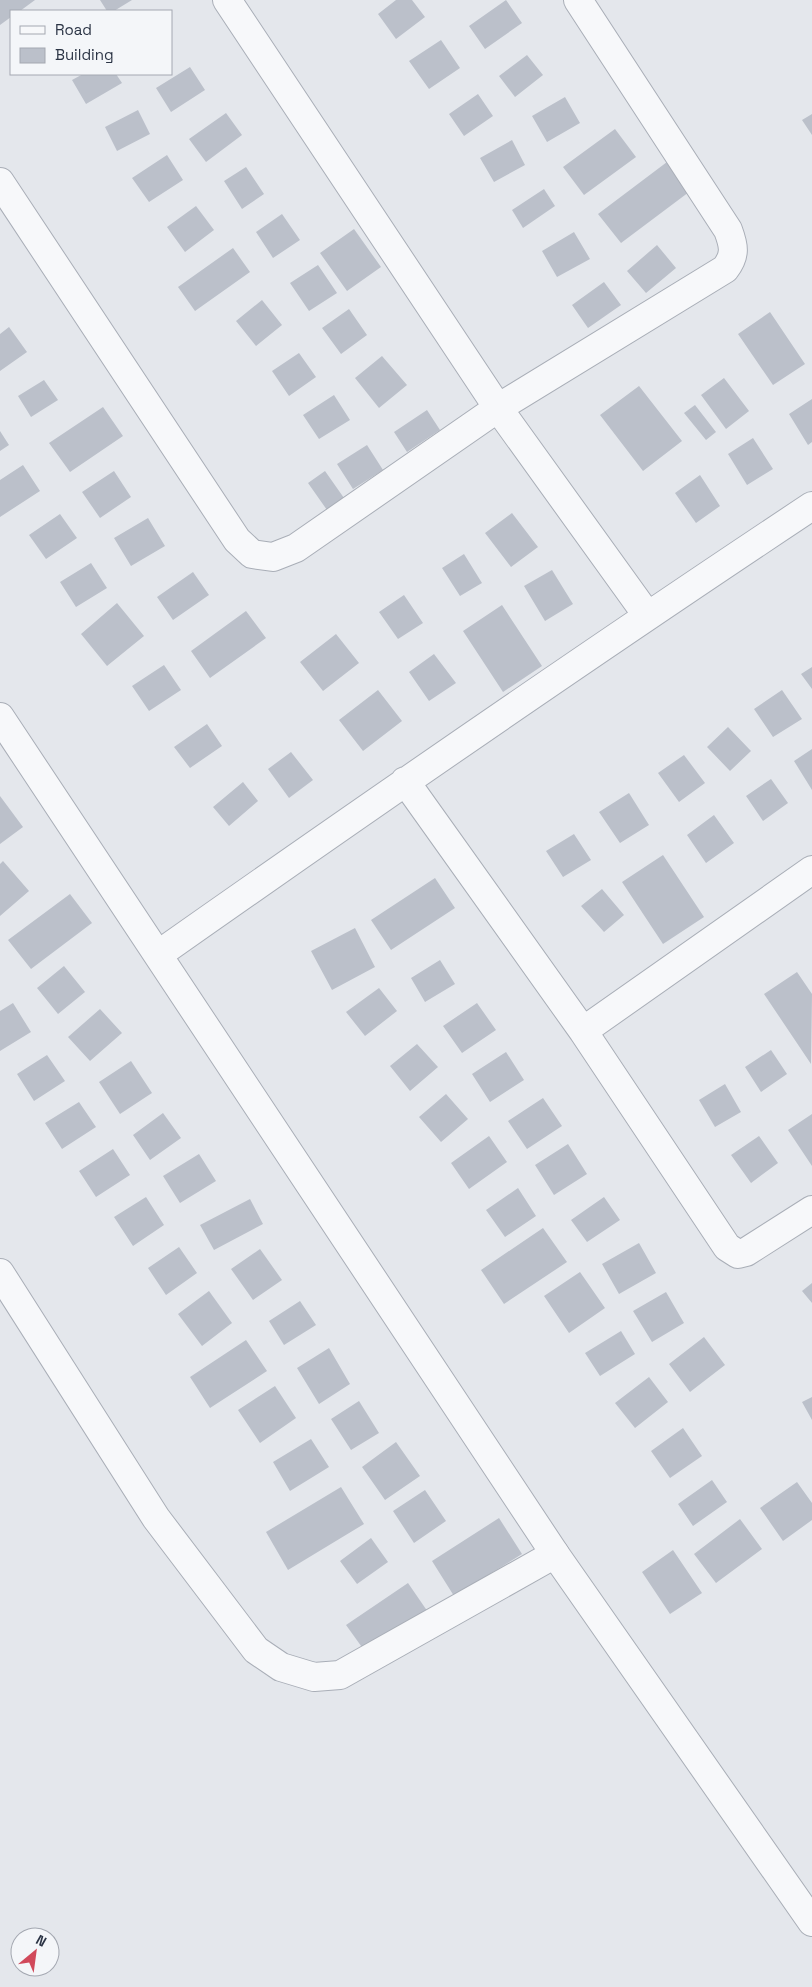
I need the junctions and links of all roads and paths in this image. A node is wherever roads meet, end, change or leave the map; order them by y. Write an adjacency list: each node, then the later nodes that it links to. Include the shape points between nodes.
1 (228, 0): 4 (street)
2 (578, 0): 4 (street, via 728,230 734,251 725,269)
3 (0, 182): 4 (street, via 236,540 252,554 273,557 296,548)
4 (498, 408): 6 (street)
5 (812, 506): 6 (street)
6 (647, 615): 8 (street)
7 (0, 717): 10 (street)
8 (405, 781): 10 (street); 11 (street)
9 (812, 870): 11 (street)
10 (159, 954): 14 (street)
11 (583, 1031): 12 (street, via 732,1251 738,1254 746,1252)
12 (812, 1210)
13 (0, 1273): 14 (street, via 156,1518 256,1650 281,1667 314,1676 340,1675)
14 (555, 1554): 15 (street)
15 (812, 1922)

